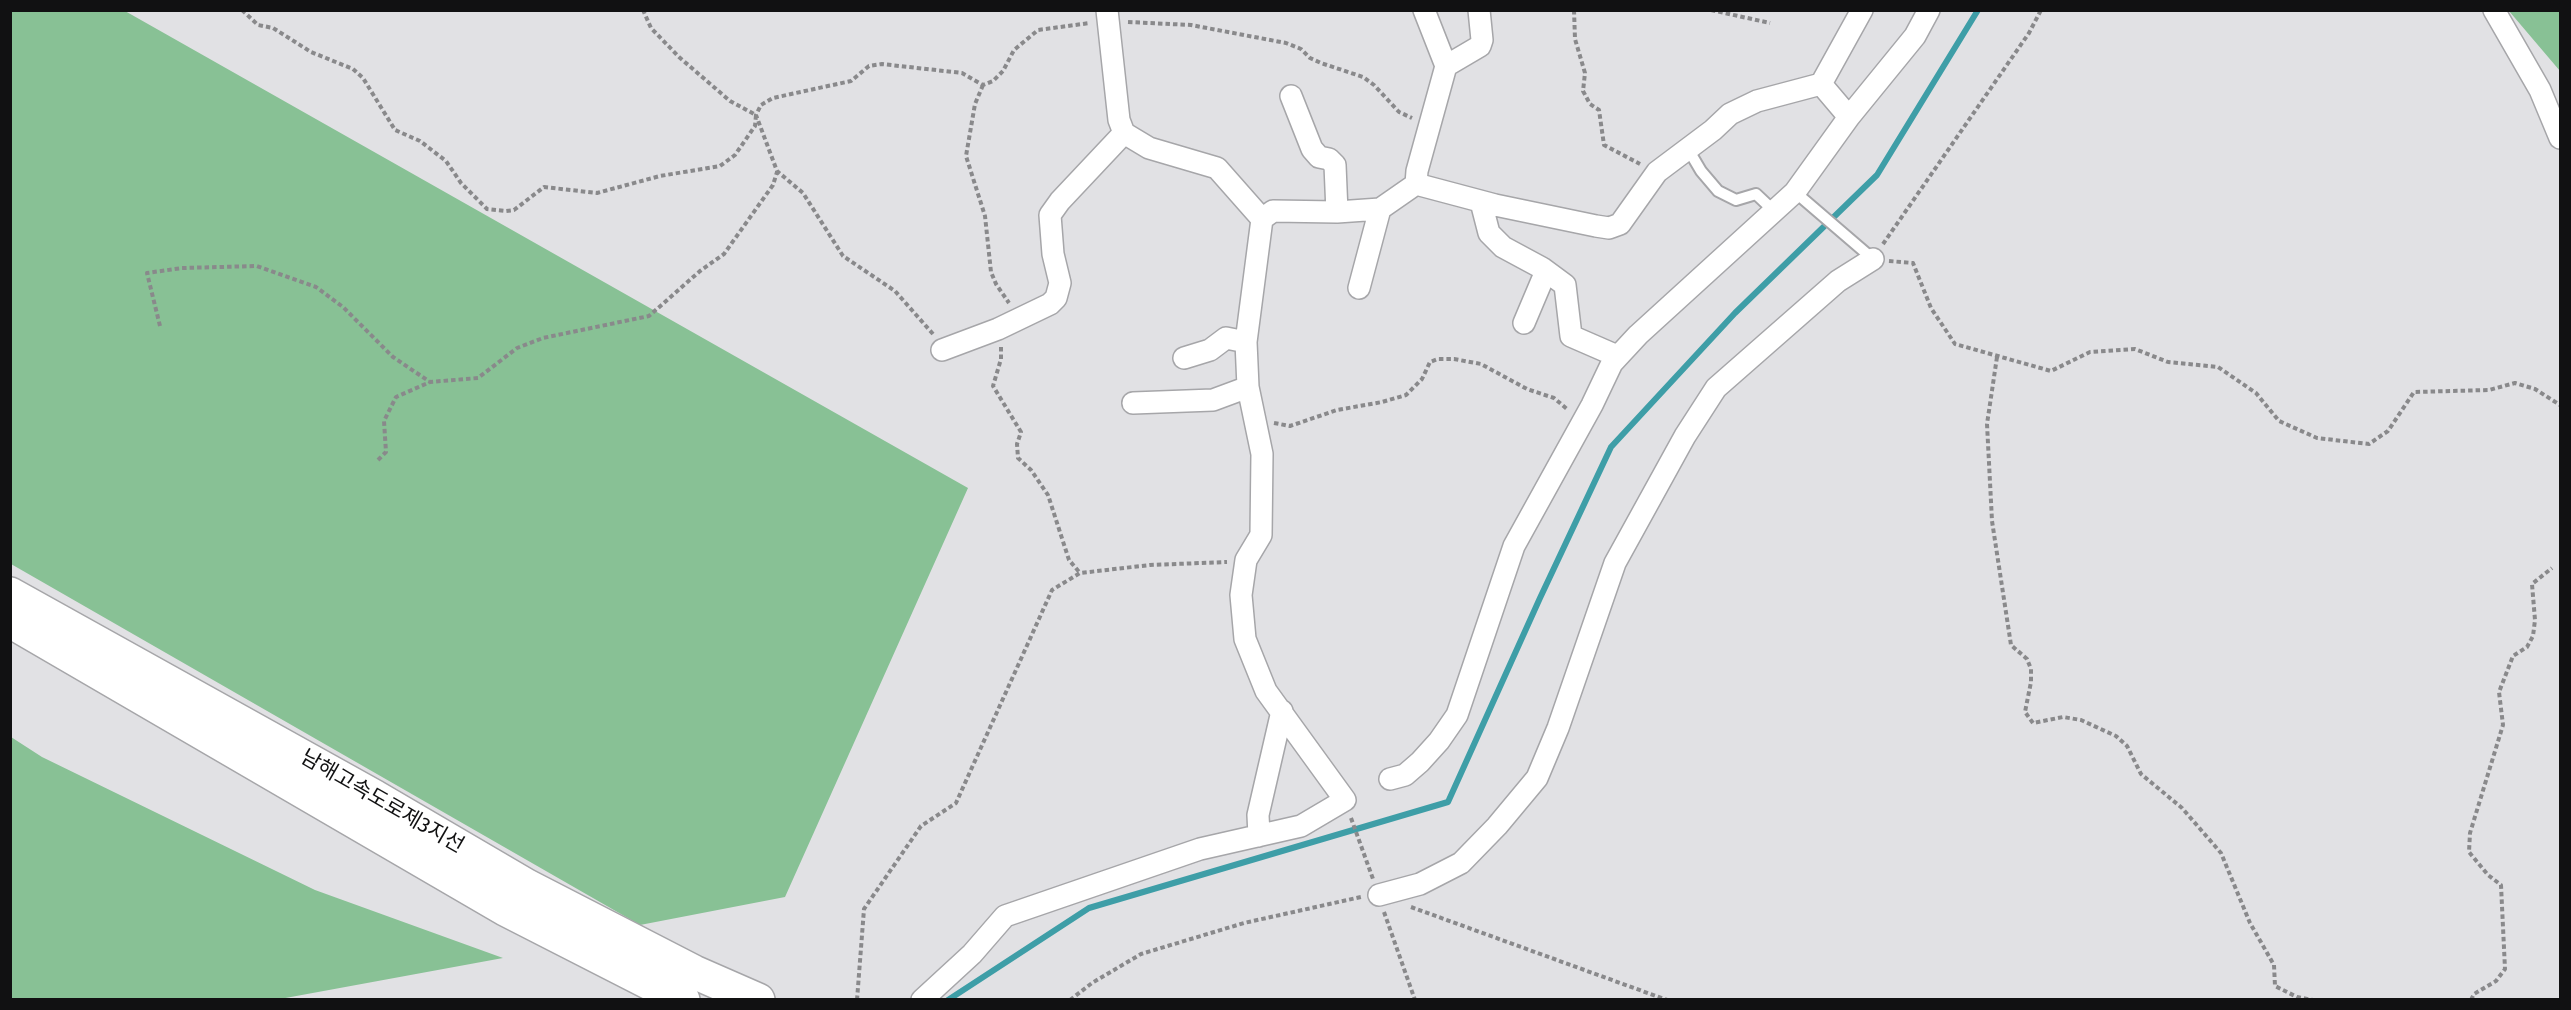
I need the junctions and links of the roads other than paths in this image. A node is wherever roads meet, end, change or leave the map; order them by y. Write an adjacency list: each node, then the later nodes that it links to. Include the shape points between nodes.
1 (1424, 10): 7 (street)
2 (1479, 10): 7 (street, via 1480,46)
3 (1862, 10): 8 (street)
4 (1929, 10): 10 (street, via 1915,36)
5 (2494, 10): 12 (street, via 2540,90)
6 (1108, 16): 11 (street, via 1119,120)
7 (1446, 66): 14 (street)
8 (1821, 84): 10 (street); 13 (street, via 1757,100 1730,114)
9 (1291, 96): 19 (street, via 1312,149 1335,165)
10 (1849, 117): 15 (street)
11 (1124, 133): 20 (street, via 1149,148 1217,168); 26 (street, via 1050,215 1060,283 1056,298)
12 (2560, 138)
13 (1688, 149): 16 (street, via 1657,172 1620,224 1609,228); 18 (lane, via 1718,191 1736,200 1756,194)
14 (1416, 184): 16 (street); 17 (street)
15 (1795, 192): 18 (street); 21 (lane)
16 (1481, 202): 22 (street, via 1489,233 1503,247)
17 (1380, 209): 19 (street); 23 (street)
18 (1774, 211): 27 (street)
19 (1337, 212): 20 (street, via 1273,211)
20 (1262, 219): 25 (street)
21 (1873, 259): 36 (street, via 1838,281 1716,388 1615,563 1537,778 1461,863 1420,884)
22 (1546, 271): 24 (street); 27 (street, via 1565,285 1571,336)
23 (1359, 288)
24 (1524, 323)
25 (1246, 342): 28 (street, via 1226,338 1210,350); 29 (street)
26 (942, 350)
27 (1617, 356): 34 (street, via 1514,546 1457,715 1420,762 1405,775)
28 (1184, 357)
29 (1248, 387): 30 (street, via 1213,400); 33 (street, via 1262,454 1261,535 1246,560 1241,595 1245,639 1266,691)
30 (1133, 403)
31 (10, 594): 37 (highway, 남해고속도로제3지선, via 527,886)
32 (10, 621): 37 (highway, 남해고속도로제3지선, via 505,909)
33 (1282, 711): 35 (street, via 1258,815); 35 (street, via 1345,800 1301,826)
34 (1390, 779)
35 (1259, 836): 39 (street, via 1200,849 1005,916 972,954)
36 (1377, 890)
37 (682, 988): 38 (highway, 남해고속도로제3지선)
38 (758, 999)
39 (922, 999)

